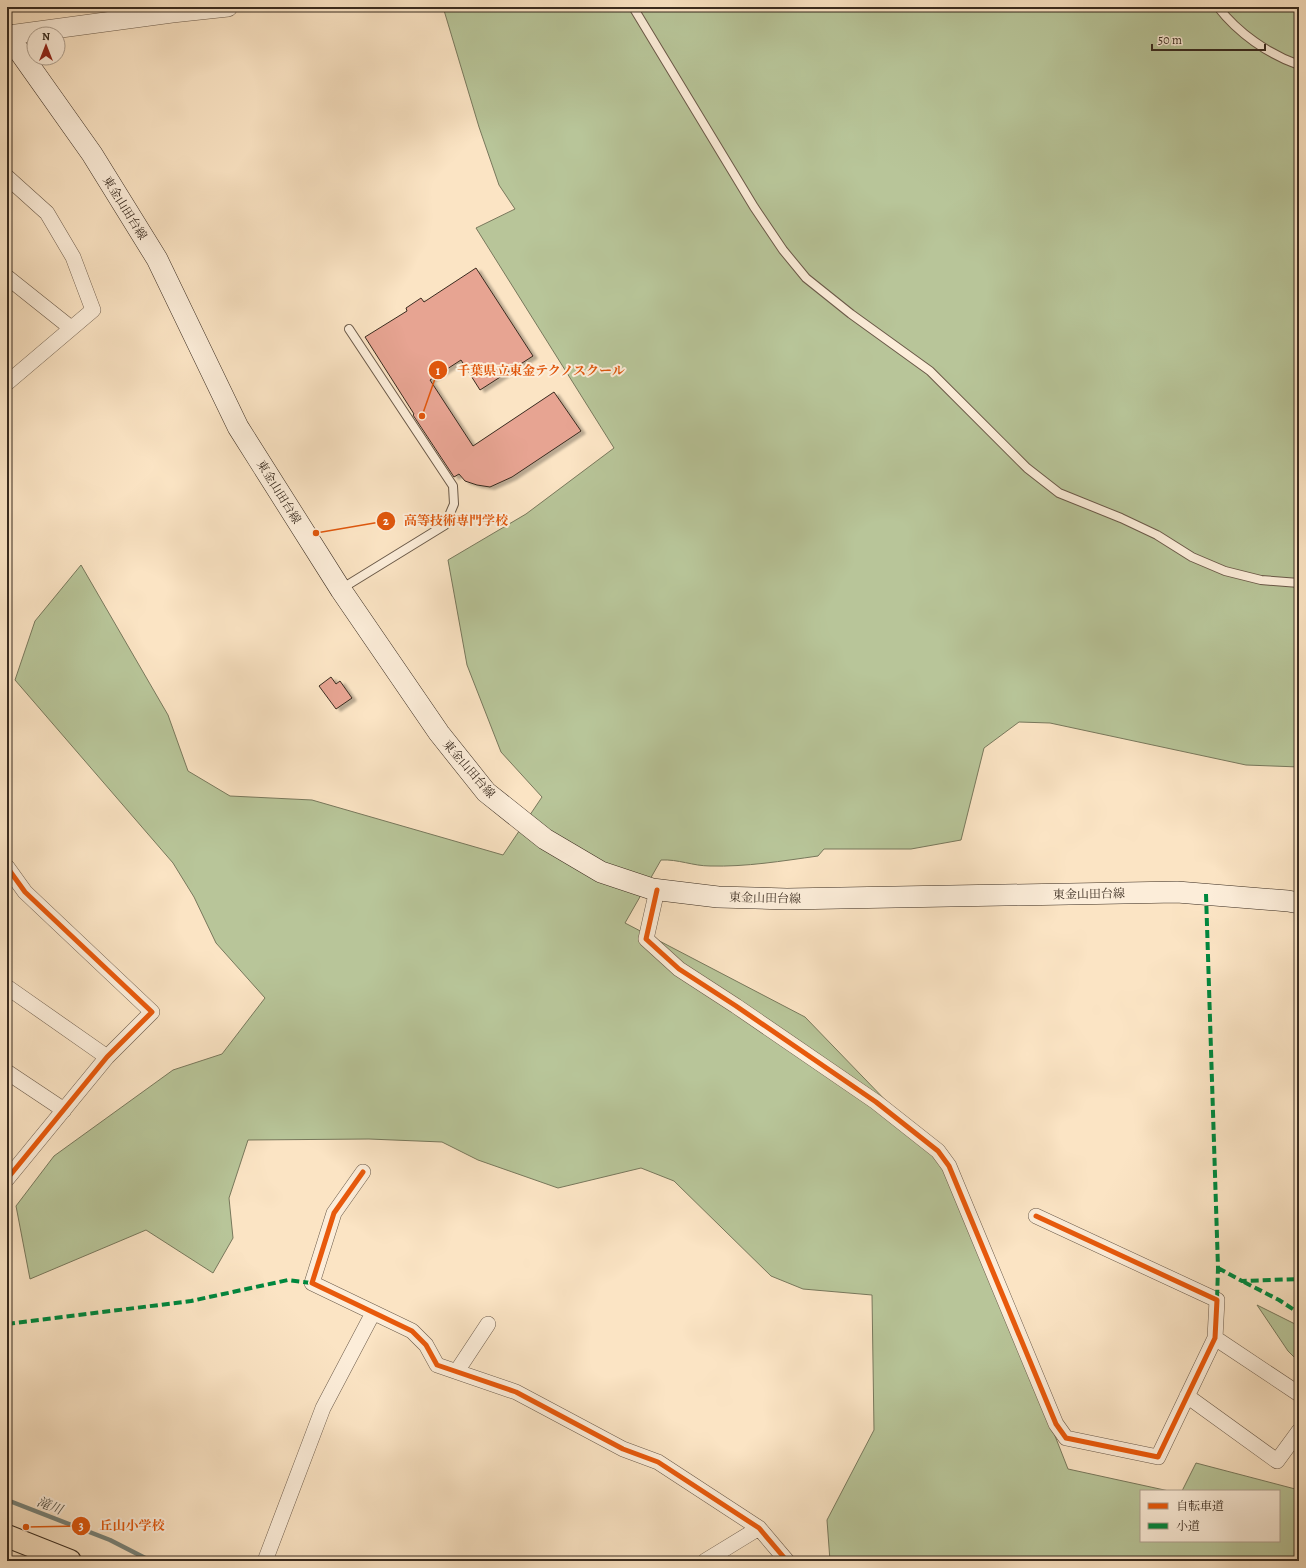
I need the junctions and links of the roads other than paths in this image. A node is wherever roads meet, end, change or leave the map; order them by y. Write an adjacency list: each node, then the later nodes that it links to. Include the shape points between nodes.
1 (228, 7): 4 (street)
2 (633, 7): 11 (lane, via 754,207 783,250 806,278 930,371 1027,468 1059,493 1157,535 1192,557 1225,571 1261,580)
3 (1218, 7): 5 (lane, via 1257,44)
4 (8, 34): 12 (main road, 東金山田台線, via 92,154 157,259 238,427)
5 (1299, 65)
6 (7, 177): 8 (street, via 47,213 73,257 93,310)
7 (7, 278): 8 (street)
8 (71, 328): 10 (street)
9 (349, 329): 12 (lane, via 453,486 454,504 445,525)
10 (7, 383)
11 (1299, 583)
12 (341, 590): 14 (main road, 東金山田台線, via 439,733 486,792 545,839 601,872)
13 (7, 867): 17 (street, via 25,892 152,1012)
14 (657, 890): 15 (main road, 東金山田台線, via 718,897 788,899 1177,892); 28 (street, via 646,939 679,969 876,1102 938,1151 949,1166 1056,1424 1066,1438 1158,1457)
15 (1299, 903)
16 (7, 987): 17 (street)
17 (108, 1058): 19 (street)
18 (7, 1072): 19 (street)
19 (64, 1110): 21 (street)
20 (363, 1172): 23 (street, via 334,1213 312,1283)
21 (9, 1173)
22 (1036, 1216): 25 (street, via 1217,1300)
23 (373, 1313): 26 (street, via 412,1331 426,1345 438,1365); 33 (street, via 323,1408)
24 (488, 1324): 26 (street)
25 (1215, 1338): 27 (street); 28 (street)
26 (457, 1371): 30 (street, via 516,1392 623,1449 658,1462)
27 (1299, 1394)
28 (1187, 1396): 29 (street, via 1277,1461)
29 (1299, 1431)
30 (759, 1528): 34 (street); 35 (street)
31 (7, 1536): 32 (highway)
32 (70, 1561)
33 (265, 1561)
34 (705, 1561)
35 (787, 1561)

